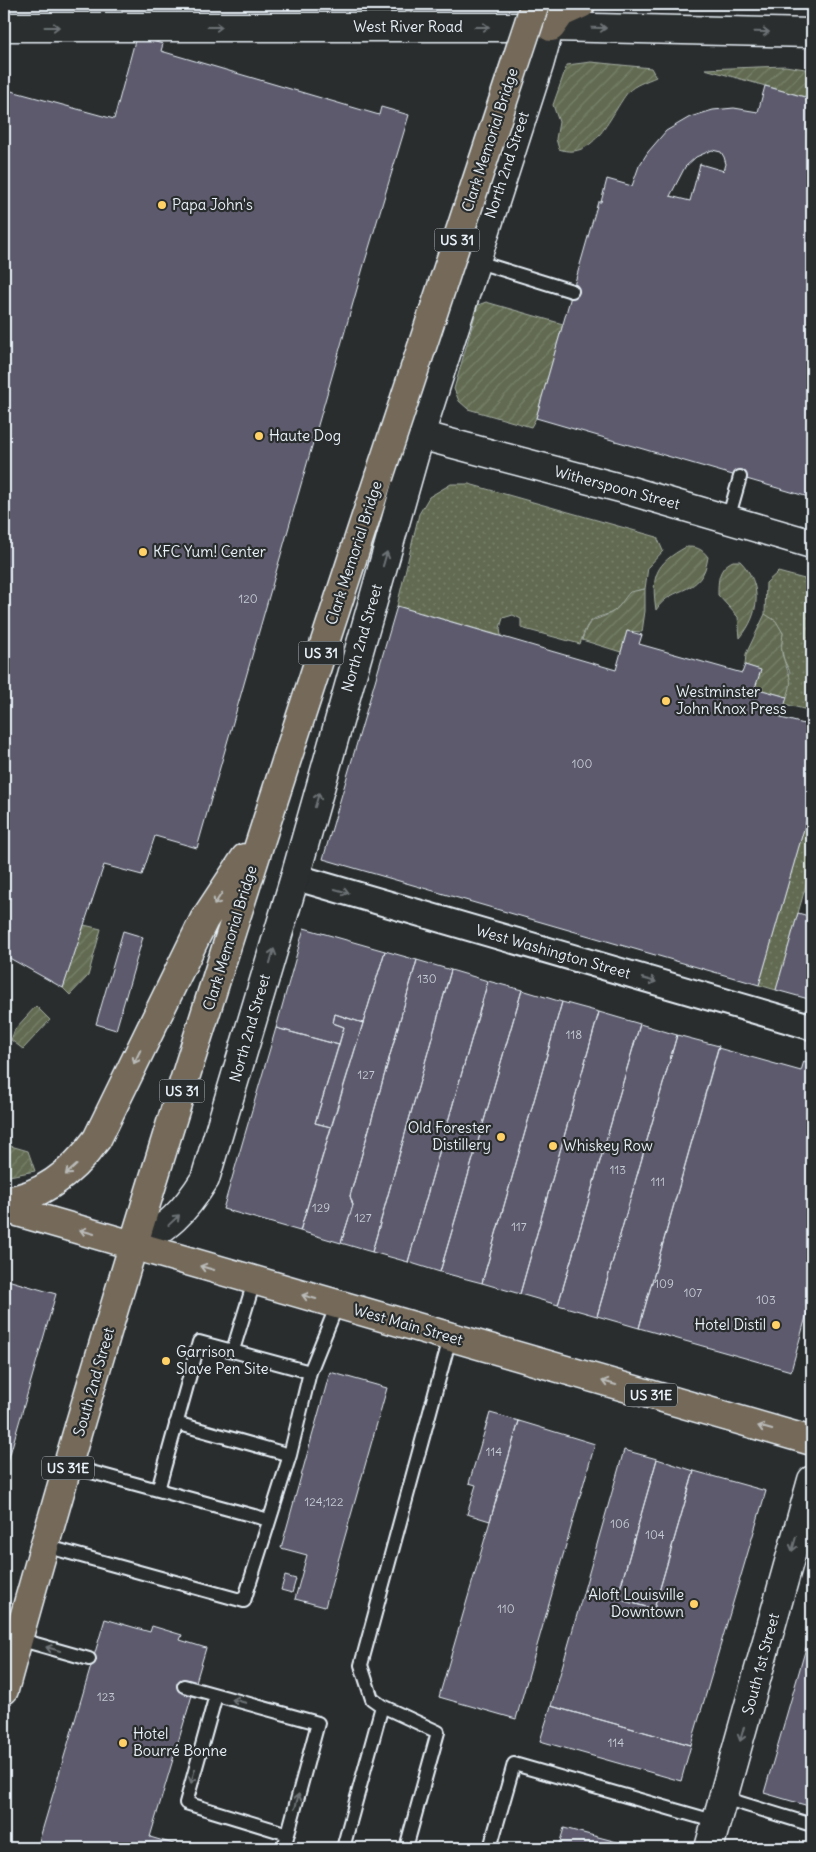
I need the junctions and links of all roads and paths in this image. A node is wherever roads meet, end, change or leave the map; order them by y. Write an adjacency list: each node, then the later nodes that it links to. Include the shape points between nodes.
1 (535, 4): 12 (main road, Clark Memorial Bridge / US 31, bridge)
2 (581, 4): 3 (main road)
3 (553, 15): 4 (street, West River Road, one-way to 3); 5 (street, West River Road, one-way to 5); 6 (street, North 2nd Street)
4 (4, 27)
5 (812, 33)
6 (475, 261): 7 (lane); 8 (street, North 2nd Street)
7 (572, 291)
8 (420, 434): 10 (street, Witherspoon Street); 13 (street, North 2nd Street, one-way to 8)
9 (740, 478): 10 (lane)
10 (728, 519): 11 (street, Witherspoon Street)
11 (812, 544)
12 (264, 829): 15 (main road, one-way to 15, via 204,920 101,1132 84,1157 67,1174 28,1196); 17 (main road, Clark Memorial Bridge / US 31)
13 (295, 877): 14 (street, West Washington Street, one-way to 14); 17 (street, North 2nd Street, one-way to 13, via 164,1229 186,1208 205,1179)
14 (812, 1026)
15 (4, 1202)
16 (4, 1208): 17 (main road, West Main Street / US 31E, one-way to 16)
17 (133, 1247): 18 (main road, West Main Street / US 31E, one-way to 17); 26 (main road, South 2nd Street / US 31E)
18 (254, 1282): 19 (main road, West Main Street / US 31E, one-way to 18); 21 (lane)
19 (336, 1305): 20 (main road, West Main Street / US 31E); 22 (lane)
20 (450, 1338): 24 (main road, West Main Street / US 31E, one-way to 20); 36 (lane, via 361,1665 372,1698)
21 (233, 1350): 22 (lane); 23 (lane, via 198,1342)
22 (310, 1372): 25 (lane)
23 (176, 1423): 25 (lane); 28 (lane)
24 (812, 1441)
25 (290, 1455): 29 (lane)
26 (69, 1466): 28 (lane); 30 (main road, South 2nd Street / US 31E)
27 (812, 1480): 37 (street, South 1st Street, one-way to 37)
28 (158, 1490): 29 (lane)
29 (268, 1520): 30 (lane, via 244,1601)
30 (45, 1546): 31 (main road, South 2nd Street / US 31E)
31 (11, 1637): 32 (lane, one-way to 31); 34 (main road, South 2nd Street / US 31E)
32 (89, 1659)
33 (184, 1686): 35 (lane)
34 (4, 1690)
35 (216, 1695): 39 (lane, one-way to 39, via 186,1803); 39 (lane, one-way to 35, via 318,1723)
36 (382, 1706): 41 (lane); 42 (lane, via 438,1732)
37 (720, 1810): 38 (lane); 43 (lane, via 514,1764); 44 (street, South 1st Street)
38 (812, 1825)
39 (288, 1834): 40 (lane)
40 (284, 1848)
41 (343, 1848)
42 (406, 1848)
43 (490, 1848)
44 (709, 1848)

